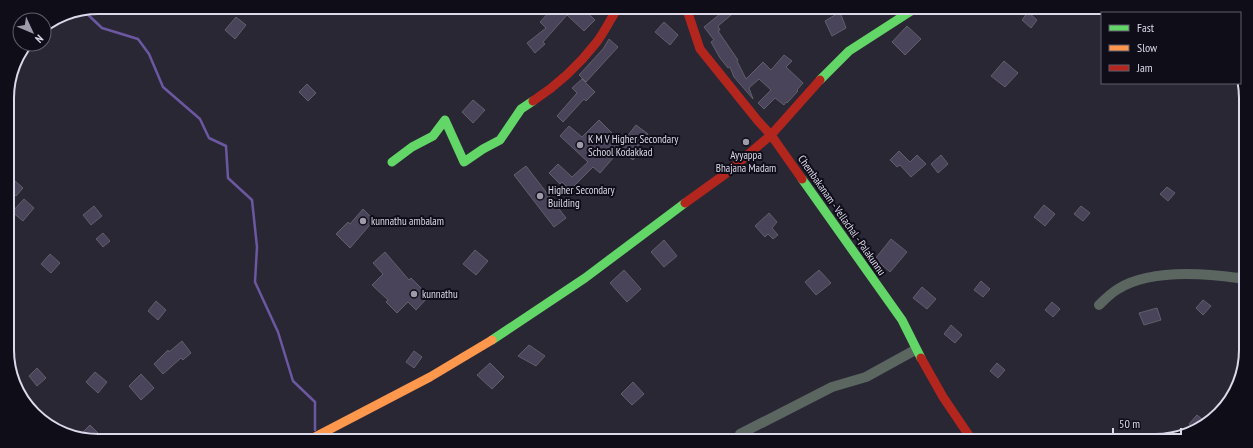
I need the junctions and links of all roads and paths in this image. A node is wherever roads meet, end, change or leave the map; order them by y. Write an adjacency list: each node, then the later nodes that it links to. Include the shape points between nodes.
1 (614, 14): 5 (street, via 596,43 560,80 521,109 500,140 464,162 445,120 433,136)
2 (689, 14): 4 (street, Chembakanam - Vellachal - Palakunnu, via 700,49)
3 (906, 14): 4 (street, via 849,51)
4 (771, 135): 8 (street, Chembakanam - Vellachal - Palakunnu, via 902,320); 9 (street, via 709,187 570,288 480,348)
5 (392, 162)
6 (1239, 278): 7 (street, via 1206,273 1140,279 1118,289)
7 (1099, 305)
8 (915, 350): 10 (street, via 866,377 832,387); 11 (street, Chembakanam - Vellachal - Palakunnu, via 934,385)
9 (321, 434)
10 (740, 434)
11 (968, 434)

